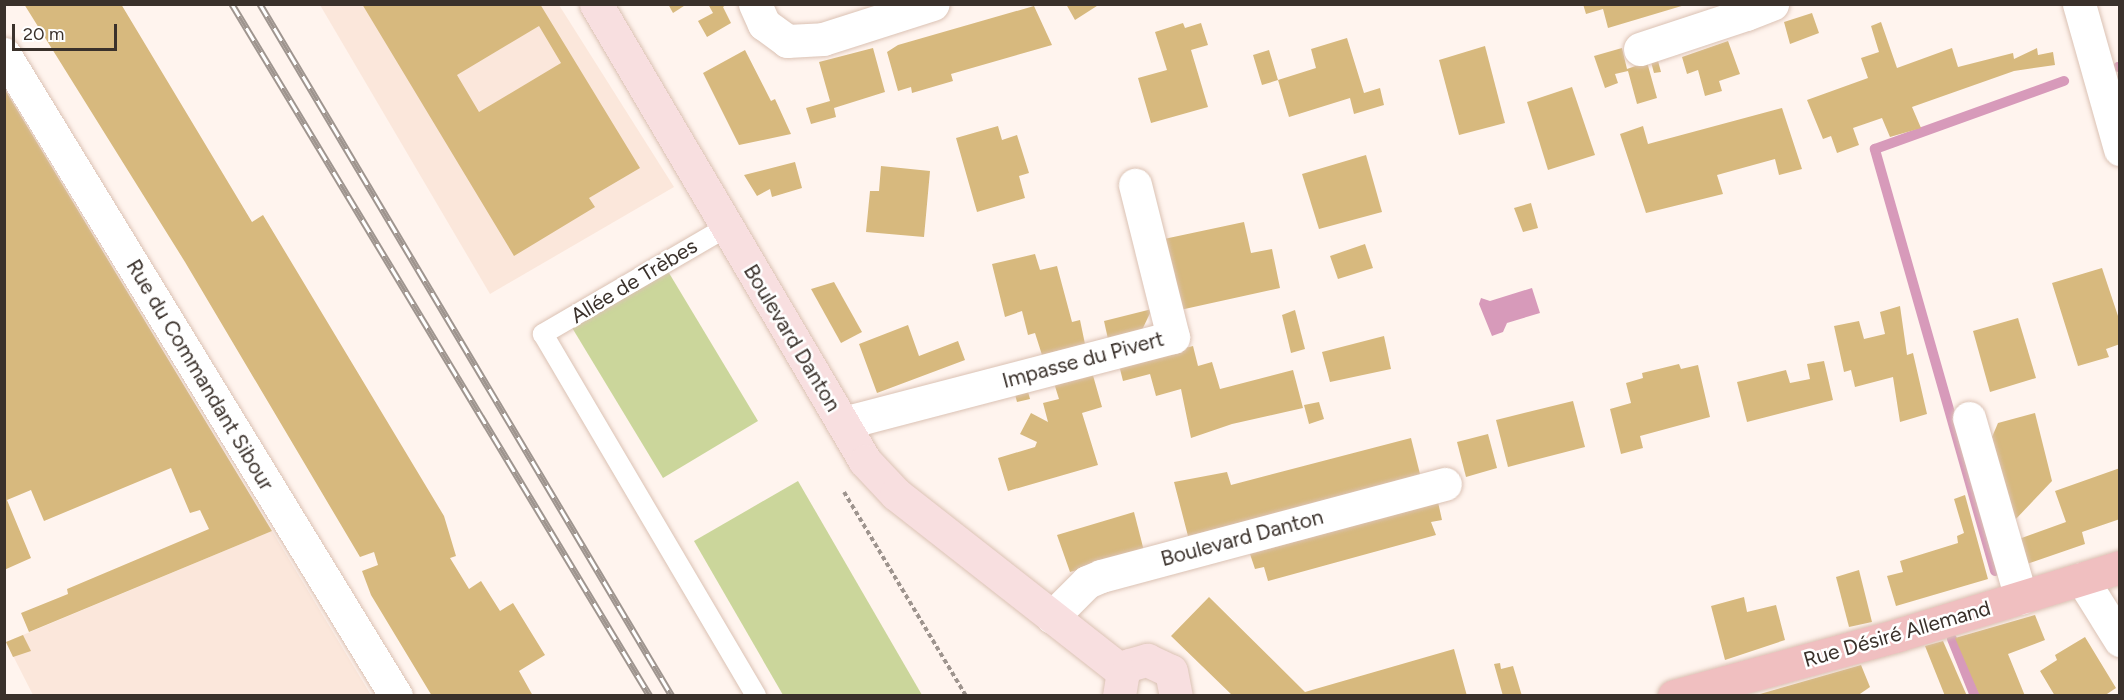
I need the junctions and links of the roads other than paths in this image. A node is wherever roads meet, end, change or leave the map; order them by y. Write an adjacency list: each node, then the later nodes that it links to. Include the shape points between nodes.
1 (596, 4): 10 (main road, Boulevard Danton)
2 (754, 4): 3 (street, via 764,24 787,41 823,39)
3 (933, 4)
4 (2079, 4): 8 (street)
5 (1754, 8): 6 (street)
6 (1640, 49)
7 (4, 54): 20 (street, Rue du Commandant Sibour)
8 (2119, 142)
9 (1135, 185): 12 (street, Impasse du Pivert, via 1173,337)
10 (725, 228): 12 (main road, Boulevard Danton); 21 (lane, Allée de Trèbes, via 543,334)
11 (1969, 418): 16 (street)
12 (843, 423): 17 (main road, Boulevard Danton, via 865,461 896,494)
13 (1445, 484): 17 (street, Boulevard Danton, via 1101,576 1087,582)
14 (2120, 567): 15 (main road, Rue Désiré Allemand)
15 (2082, 579): 16 (main road, Rue Désiré Allemand); 18 (street)
16 (2021, 598): 23 (main road, Rue Désiré Allemand)
17 (1052, 617): 19 (main road, Boulevard Danton)
18 (2120, 640)
19 (1121, 684): 22 (main road, via 1138,661 1156,661 1171,671)
20 (396, 696)
21 (756, 696)
22 (1176, 696)
23 (1674, 696)

